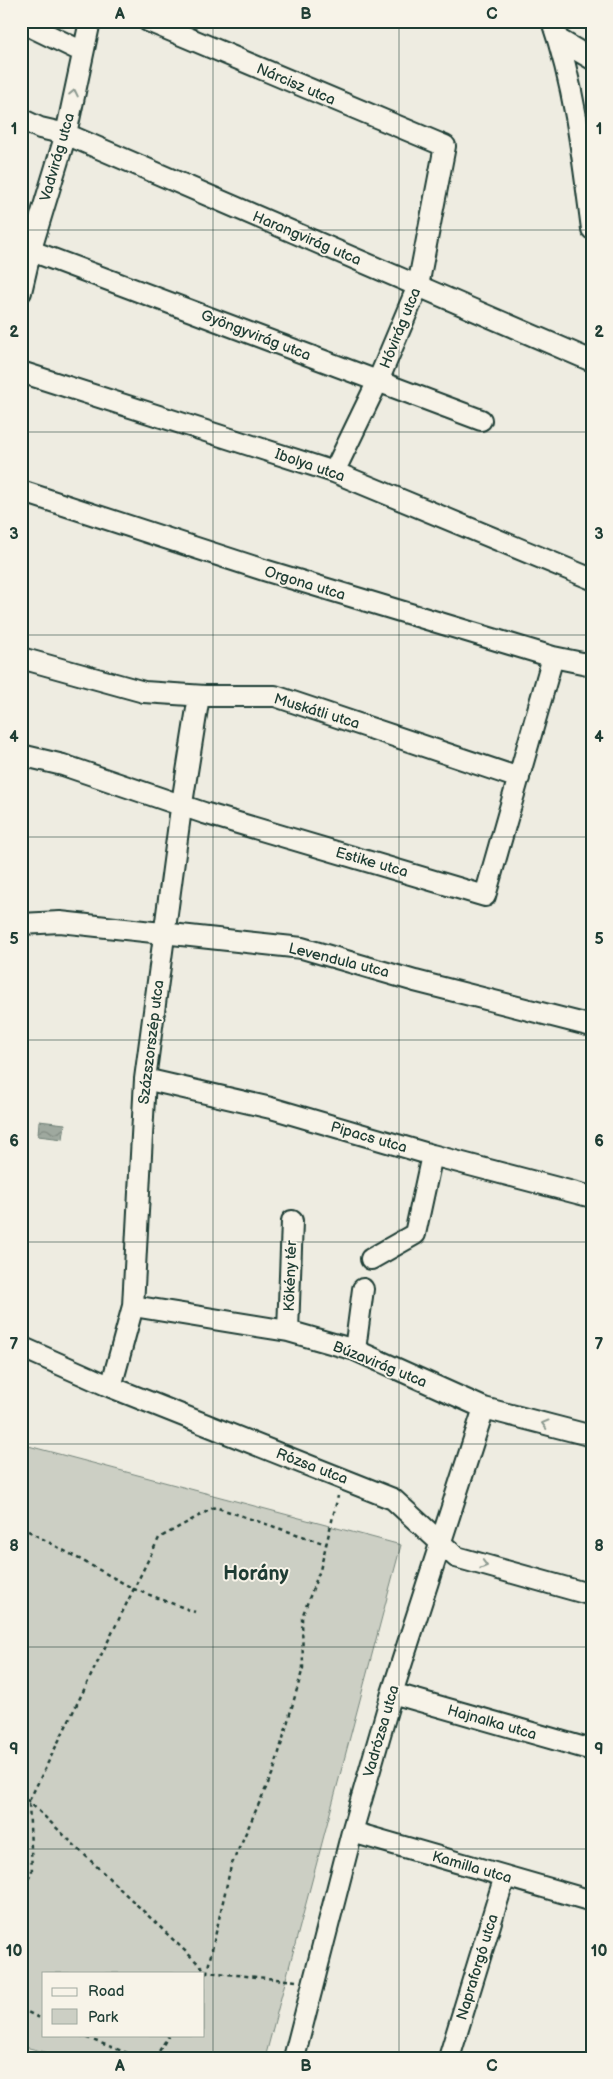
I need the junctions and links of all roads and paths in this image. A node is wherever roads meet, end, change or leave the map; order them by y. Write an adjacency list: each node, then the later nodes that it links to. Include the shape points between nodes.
1 (90, 21): 5 (street, Vadvirág utca)
2 (148, 21): 9 (street, Nárcisz utca)
3 (21, 22): 5 (street)
4 (553, 26): 6 (street); 10 (street, via 581,138)
5 (83, 52): 8 (street, Vadvirág utca, one-way to 5)
6 (592, 59)
7 (21, 119): 8 (street, Harangvirág utca, via 40,128)
8 (66, 134): 11 (street, Vadvirág utca); 12 (street, Harangvirág utca)
9 (445, 146): 12 (street, Hóvirág utca)
10 (592, 228)
11 (26, 248): 13 (street, Vadvirág utca); 16 (street, Gyöngyvirág utca)
12 (418, 286): 14 (street, Harangvirág utca); 16 (street, Hóvirág utca)
13 (21, 292)
14 (592, 360)
15 (21, 372): 18 (street, Ibolya utca)
16 (378, 381): 17 (street, Gyöngyvirág utca); 18 (street, Hóvirág utca)
17 (481, 420)
18 (334, 472): 20 (street, Ibolya utca)
19 (21, 491): 21 (street, Orgona utca, via 264,570)
20 (592, 579)
21 (553, 657): 23 (street, Orgona utca); 26 (street, Estike utca)
22 (21, 658): 24 (street, Muskátli utca, via 144,692)
23 (592, 665)
24 (199, 696): 26 (street, Muskátli utca, via 275,696); 27 (street, Százszorszép utca)
25 (21, 756): 27 (street, Estike utca, via 63,765)
26 (519, 778): 27 (street, Estike utca, via 485,896)
27 (183, 806): 29 (street, Százszorszép utca)
28 (21, 924): 29 (street, Levendula utca, via 60,922)
29 (164, 932): 30 (street, Levendula utca, via 302,948); 31 (street, Százszorszép utca)
30 (592, 1026)
31 (145, 1079): 32 (street, Pipacs utca, via 271,1108); 37 (street, Százszorszép utca)
32 (432, 1155): 33 (street, Pipacs utca); 35 (street, via 415,1234)
33 (592, 1197)
34 (292, 1221): 38 (street, Kökény tér)
35 (371, 1259)
36 (363, 1289): 40 (street)
37 (133, 1306): 38 (street, Búzavirág utca); 41 (street, Százszorszép utca)
38 (288, 1331): 40 (street, Búzavirág utca)
39 (21, 1348): 41 (street, Rózsa utca)
40 (355, 1350): 42 (street, Búzavirág utca)
41 (111, 1387): 44 (street, Rózsa utca)
42 (484, 1408): 43 (street, Búzavirág utca, one-way to 42); 47 (street, Vadrózsa utca)
43 (592, 1436)
44 (342, 1477): 46 (path); 47 (street, Rózsa utca, via 393,1499)
45 (21, 1527): 48 (path)
46 (326, 1544): 48 (path, via 215,1507 159,1538); 59 (path, via 302,1617 303,1668 274,1770 231,1866)
47 (440, 1544): 49 (street, Rózsa utca, one-way to 49, via 456,1557); 51 (street, Vadrózsa utca)
48 (134, 1590): 50 (path); 54 (path)
49 (592, 1595)
50 (195, 1612)
51 (392, 1693): 52 (street, Hajnalka utca); 55 (street, Vadrózsa utca)
52 (592, 1750)
53 (21, 1794): 54 (path)
54 (29, 1801): 57 (path, via 32,1872); 59 (path)
55 (352, 1832): 56 (street, Kamilla utca); 61 (street, Vadrózsa utca)
56 (505, 1876): 58 (street, Kamilla utca); 69 (street, Napraforgó utca)
57 (21, 1894)
58 (592, 1901)
59 (207, 1972): 60 (path); 61 (path)
60 (205, 1976)
61 (313, 1983): 68 (street, Vadrózsa utca)
62 (21, 2009): 63 (path)
63 (42, 2019)
64 (82, 2036): 66 (path)
65 (168, 2036): 67 (path)
66 (141, 2058)
67 (155, 2058)
68 (294, 2058)
69 (449, 2058)

